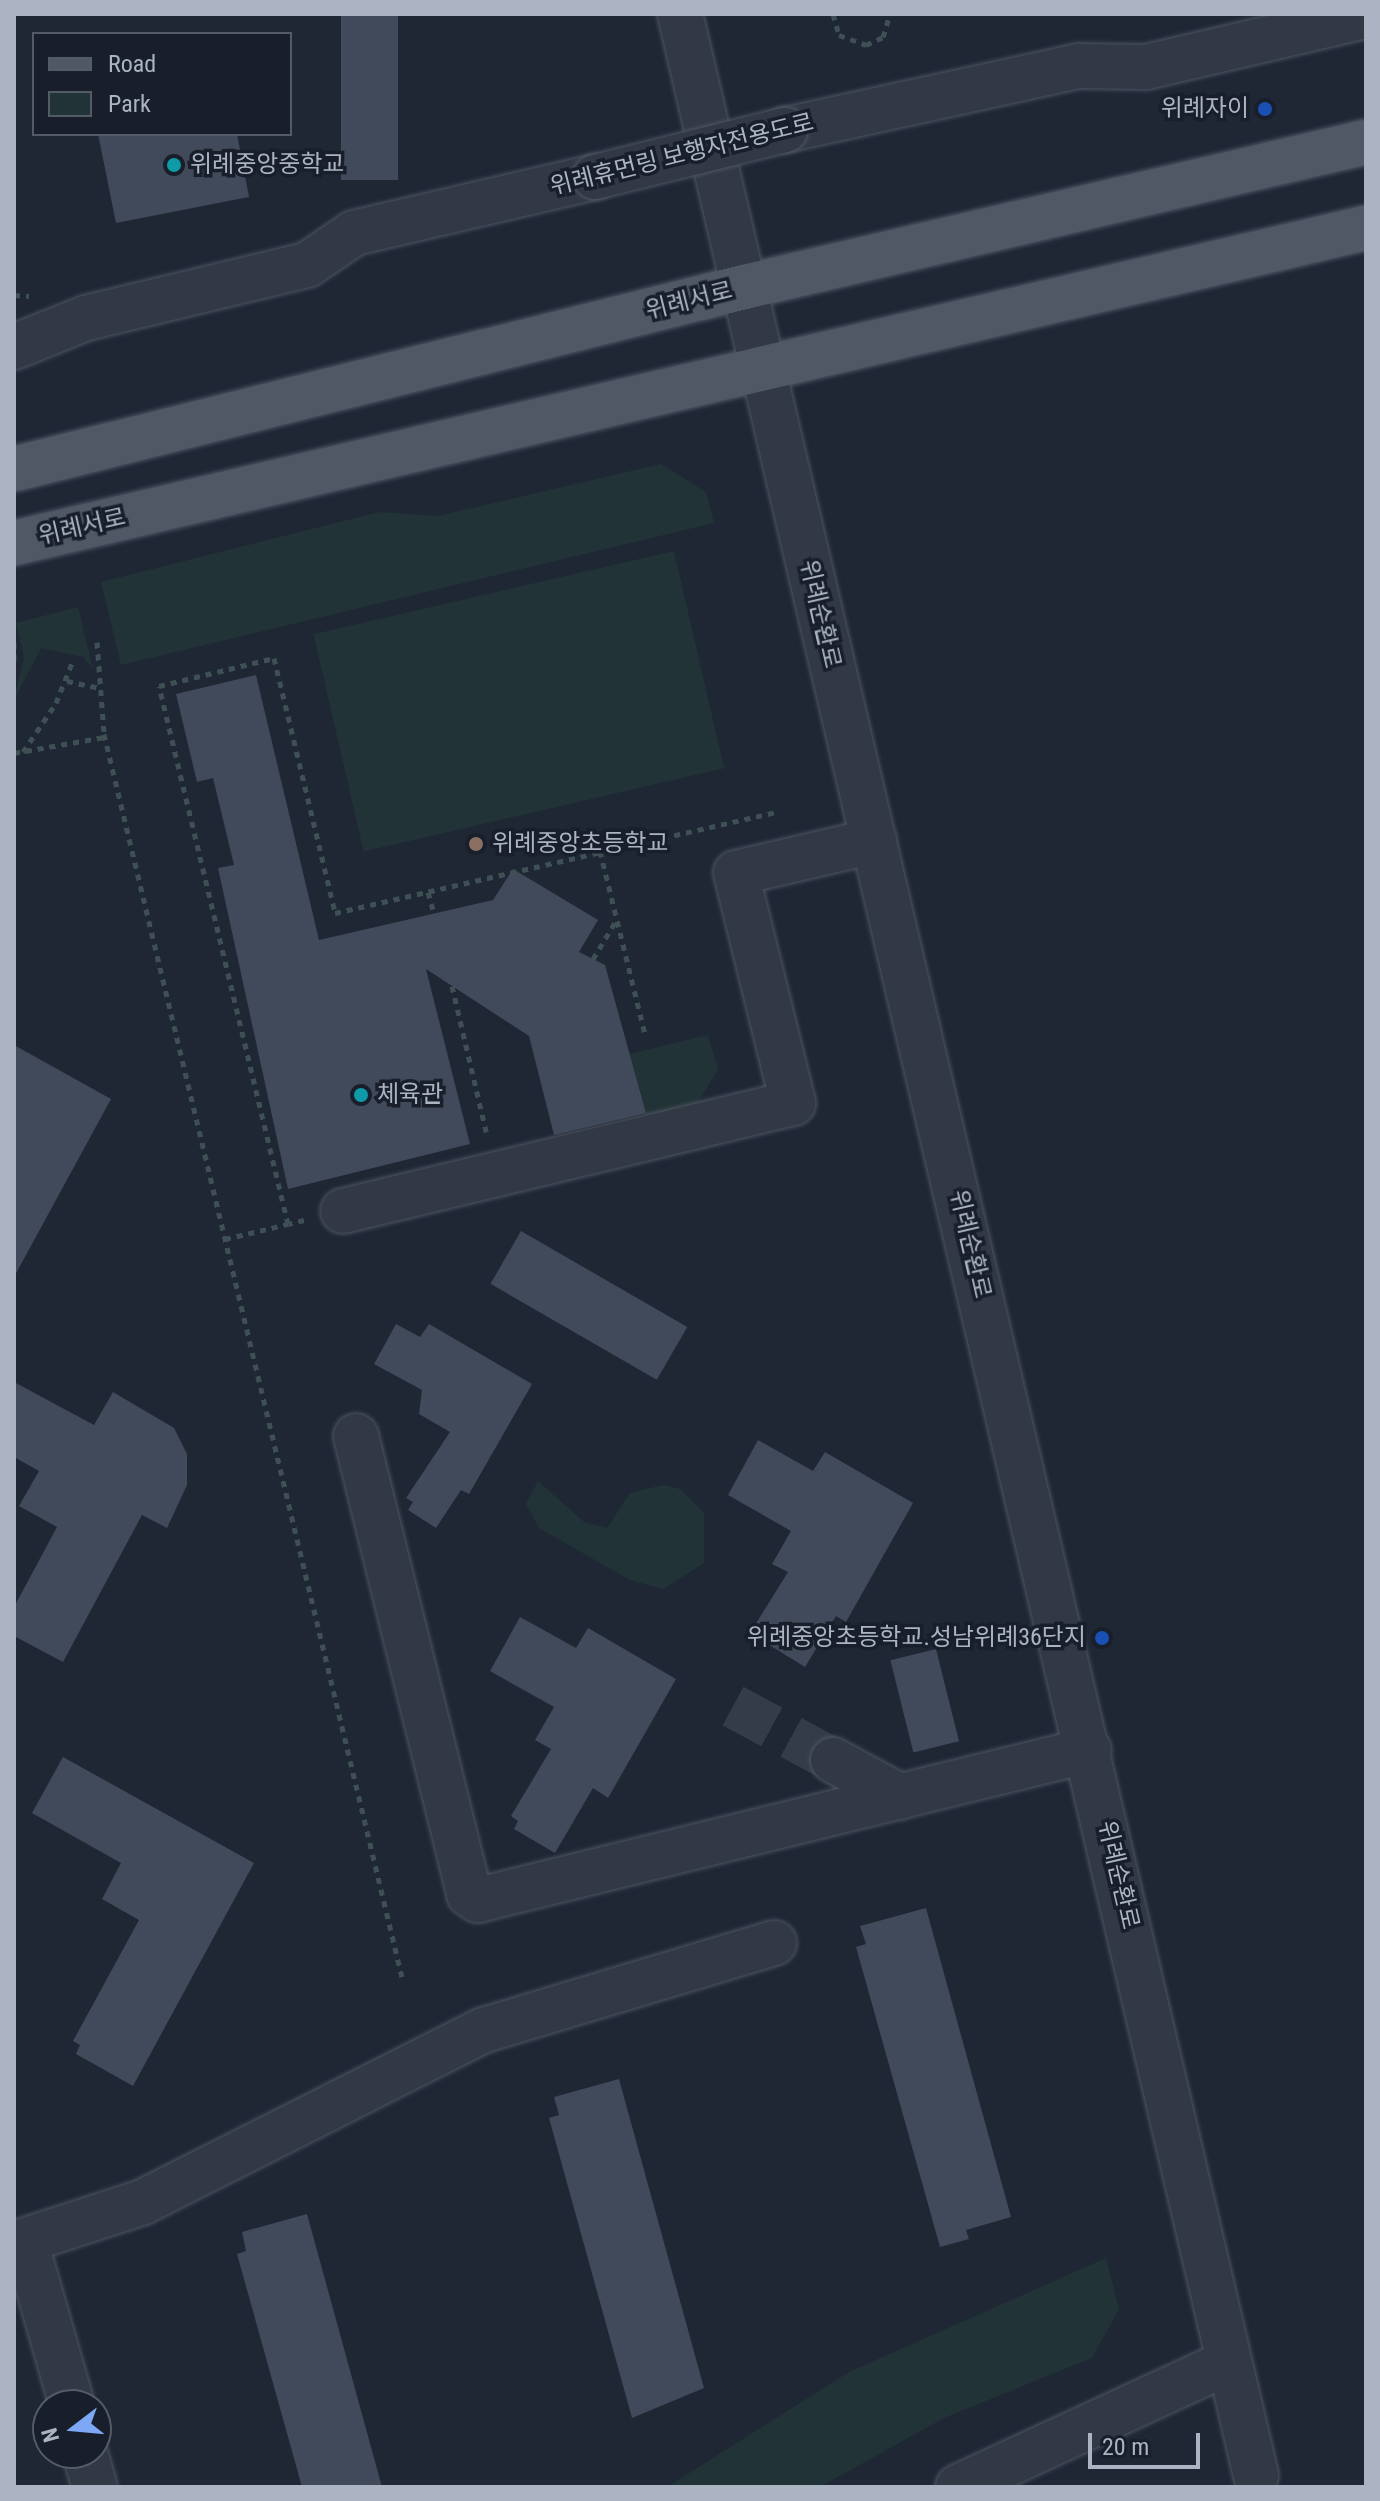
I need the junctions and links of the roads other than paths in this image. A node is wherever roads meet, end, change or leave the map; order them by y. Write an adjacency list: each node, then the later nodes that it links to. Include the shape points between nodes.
1 (680, 14): 5 (street, 위례순환로)
2 (1366, 16): 6 (street, 위례휴먼링 보행자전용도로, bridge, via 1146,67 1079,66 354,233 307,265 86,318)
3 (1366, 142): 5 (main road, 위례서로)
4 (1366, 228): 7 (main road, 위례서로)
5 (744, 287): 7 (street, 위례순환로); 8 (main road, 위례서로)
6 (14, 347)
7 (762, 369): 9 (main road, 위례서로); 10 (street, 위례순환로)
8 (14, 469)
9 (14, 543)
10 (874, 841): 11 (street, via 736,873 793,1103); 13 (street, 위례순환로)
11 (343, 1211)
12 (356, 1436): 15 (street, via 469,1894 478,1900)
13 (1089, 1750): 15 (street); 18 (street, 위례순환로)
14 (833, 1760): 15 (street)
15 (901, 1797)
16 (774, 1943): 17 (street, via 484,2030 143,2202)
17 (20, 2242): 19 (street)
18 (1229, 2362): 20 (street, 위례순환로); 21 (street)
19 (67, 2389)
20 (1256, 2476)
21 (958, 2487)

